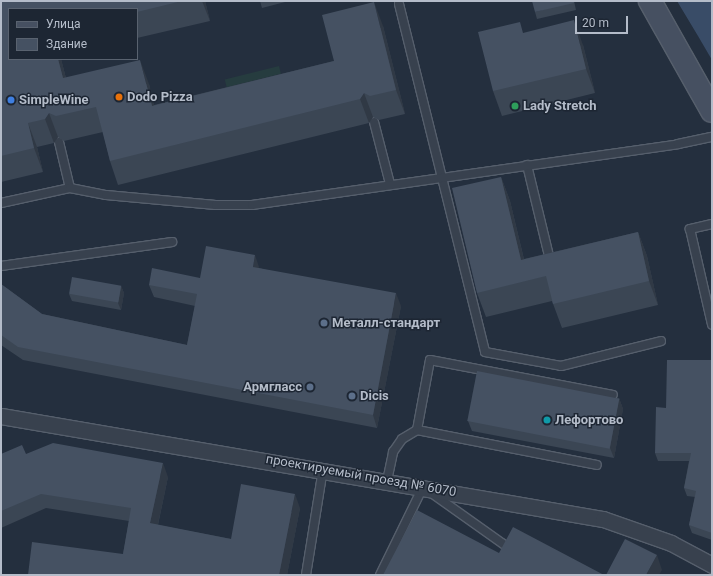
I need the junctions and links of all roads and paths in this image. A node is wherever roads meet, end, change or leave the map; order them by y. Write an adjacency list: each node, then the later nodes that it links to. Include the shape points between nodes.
1 (650, 1): 3 (main road)
2 (399, 4): 8 (lane)
3 (712, 111)
4 (374, 122): 9 (lane)
5 (712, 137): 7 (lane)
6 (58, 142): 10 (lane)
7 (527, 165): 8 (lane); 15 (lane)
8 (442, 176): 9 (lane); 17 (lane, via 485,352 561,366)
9 (390, 184): 10 (lane, via 236,206 106,195)
10 (70, 188): 11 (lane)
11 (1, 204)
12 (712, 224): 16 (lane, via 690,229)
13 (172, 242): 14 (lane)
14 (1, 266)
15 (552, 273)
16 (712, 324)
17 (661, 341)
18 (613, 395): 20 (lane, via 430,360)
19 (1, 416): 22 (street, проектируемый проезд № 6070)
20 (418, 430): 21 (lane); 23 (lane, via 402,438 393,452)
21 (597, 465)
22 (323, 469): 23 (street, проектируемый проезд № 6070); 27 (lane)
23 (387, 481): 24 (street, проектируемый проезд № 6070)
24 (423, 487): 25 (lane); 26 (street, проектируемый проезд № 6070, via 603,519 671,543); 28 (lane)
25 (506, 546)
26 (712, 565)
27 (306, 575)
28 (380, 575)

